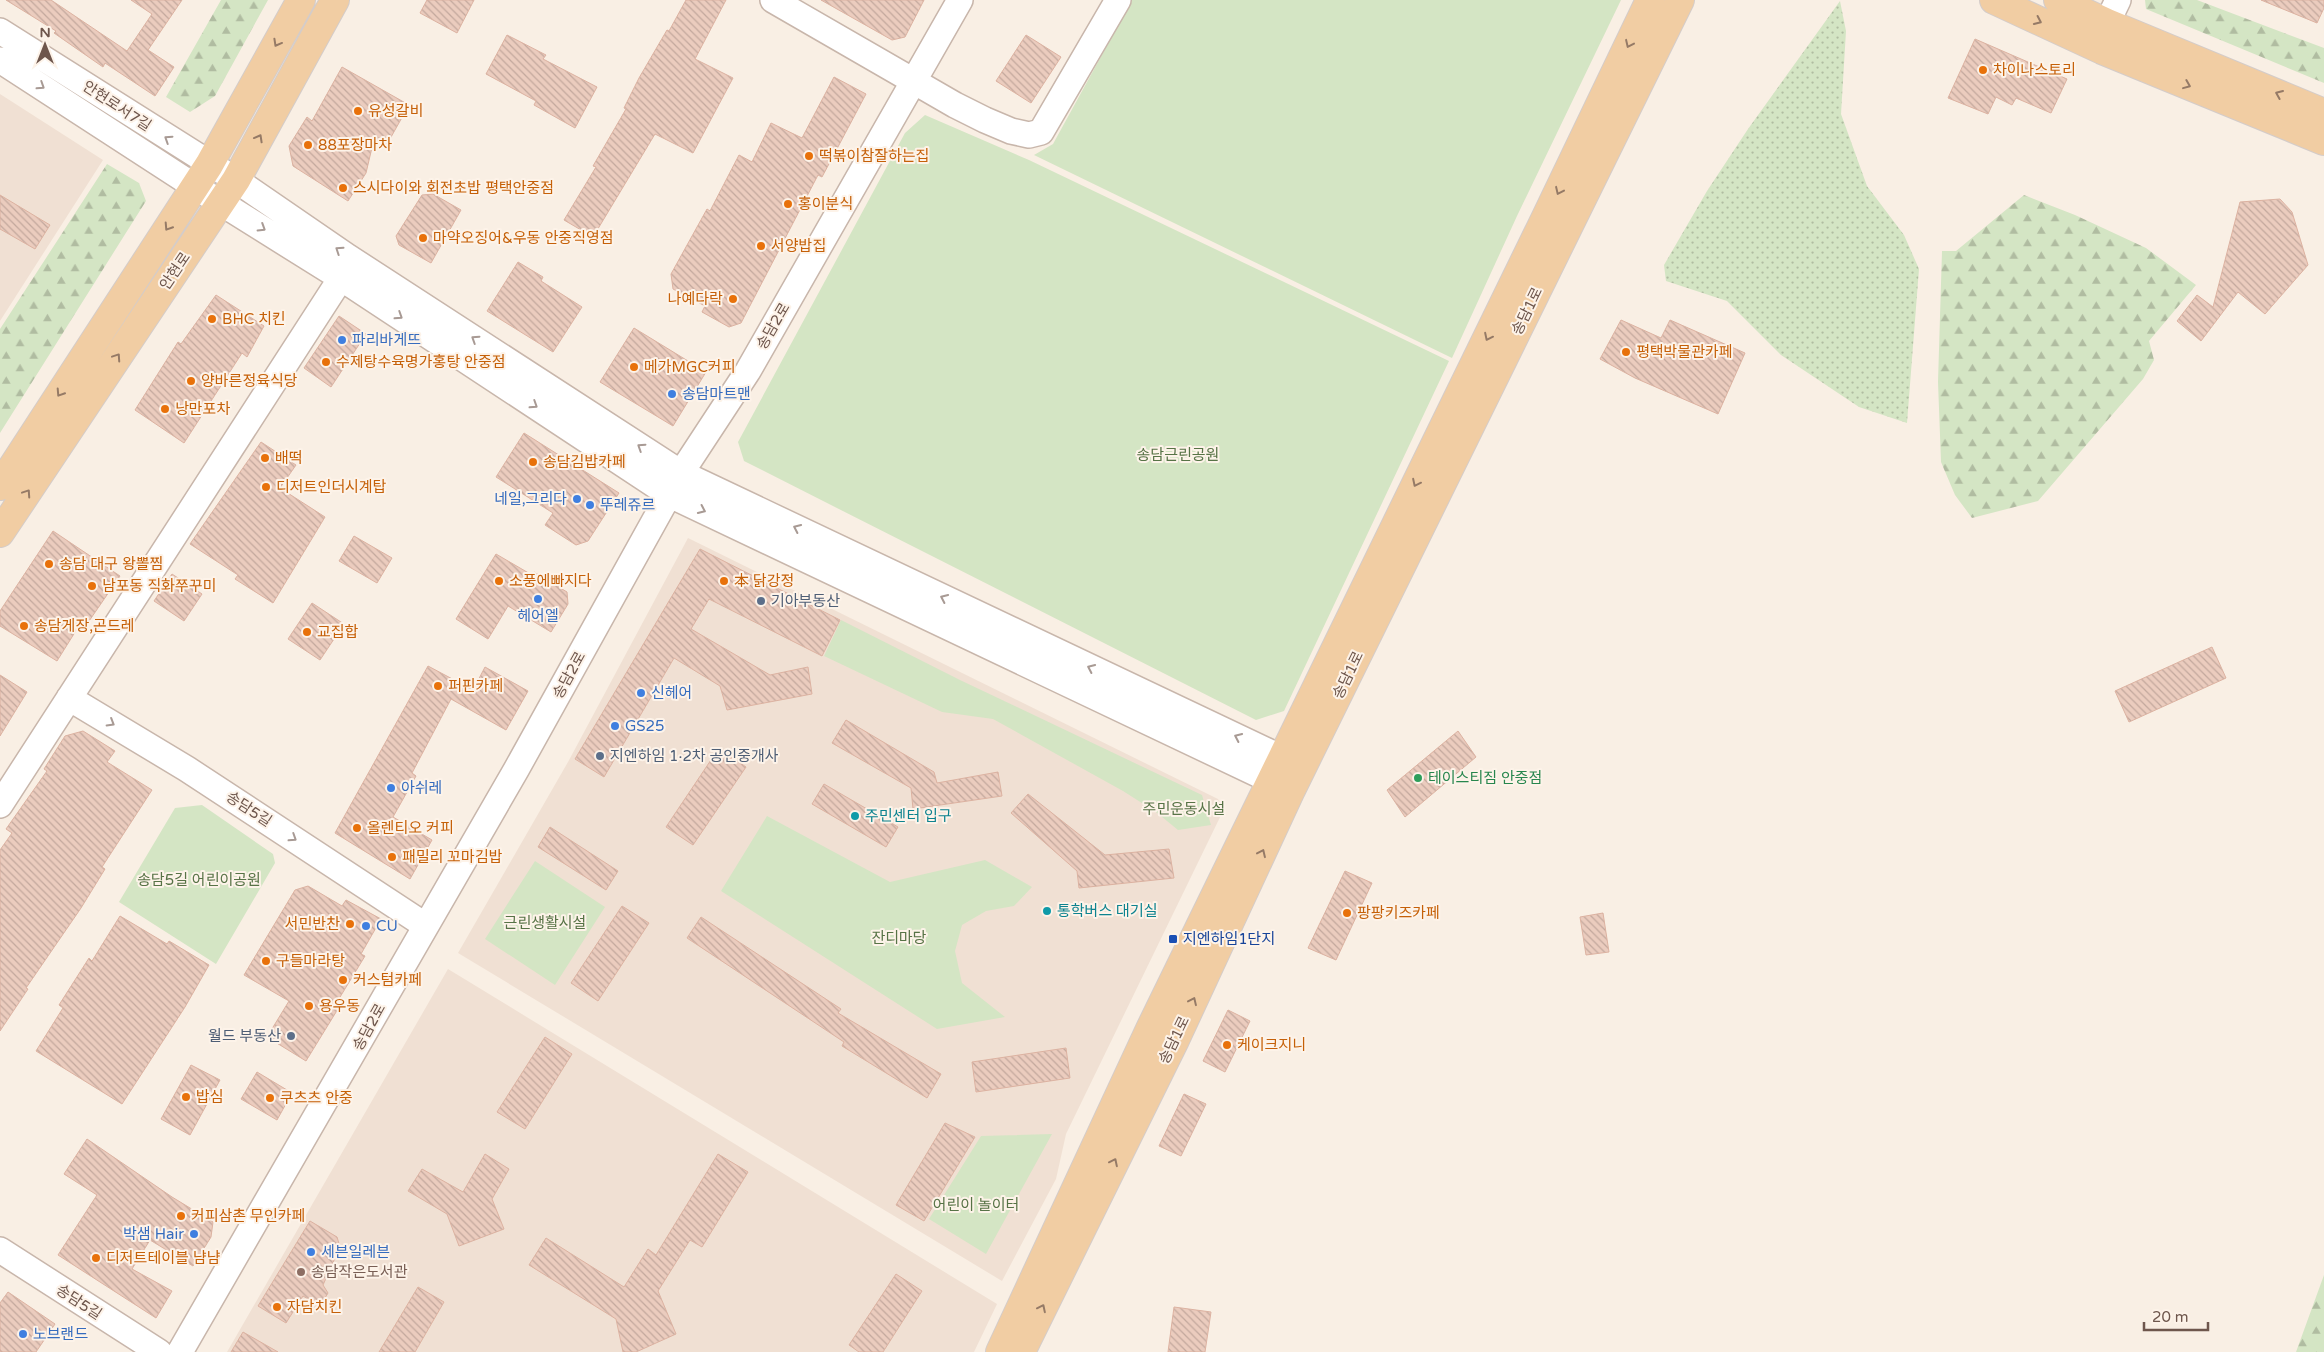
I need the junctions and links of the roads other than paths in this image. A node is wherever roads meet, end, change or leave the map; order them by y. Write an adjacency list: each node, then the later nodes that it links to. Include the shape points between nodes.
1 (301, 0): 16 (main road, 안현로, one-way to 16)
2 (334, 0): 17 (main road, 안현로, one-way to 2)
3 (773, 0): 13 (street)
4 (960, 0): 13 (street, 송담2로)
5 (1118, 0): 13 (street, via 1041,132 1029,135 994,124)
6 (1650, 0): 24 (main road, 송담1로, one-way to 24)
7 (1680, 0): 24 (main road, 송담1로)
8 (1994, 0): 15 (main road, one-way to 15, via 2102,50)
9 (2058, 0): 10 (main road)
10 (2113, 12): 14 (main road, one-way to 10)
11 (0, 31): 16 (street, 안현로서7길, one-way to 11)
12 (0, 60): 16 (street, 안현로서7길, one-way to 16)
13 (913, 81): 19 (street, 송담2로, via 748,371)
14 (2324, 113)
15 (2324, 141)
16 (202, 176): 17 (street); 20 (main road, 안현로, one-way to 20)
17 (228, 191): 18 (street, one-way to 18); 19 (street, one-way to 17, via 348,257); 22 (main road, 안현로, one-way to 17)
18 (341, 278): 21 (street, one-way to 21); 23 (street)
19 (682, 473): 21 (street, 송담2로); 24 (street, one-way to 19)
20 (0, 486)
21 (670, 495): 24 (street, one-way to 24); 26 (street, 송담2로)
22 (0, 533)
23 (70, 698): 25 (street); 26 (street, 송담5길, one-way to 26, via 187,769)
24 (1287, 773): 30 (main road, 송담1로, via 1150,1029); 31 (main road, 송담1로, one-way to 24, via 1175,1040)
25 (0, 805)
26 (426, 926): 29 (street, 송담2로)
27 (0, 1250): 28 (street, 송담5길)
28 (159, 1352)
29 (180, 1352)
30 (1000, 1352)
31 (1021, 1352)

